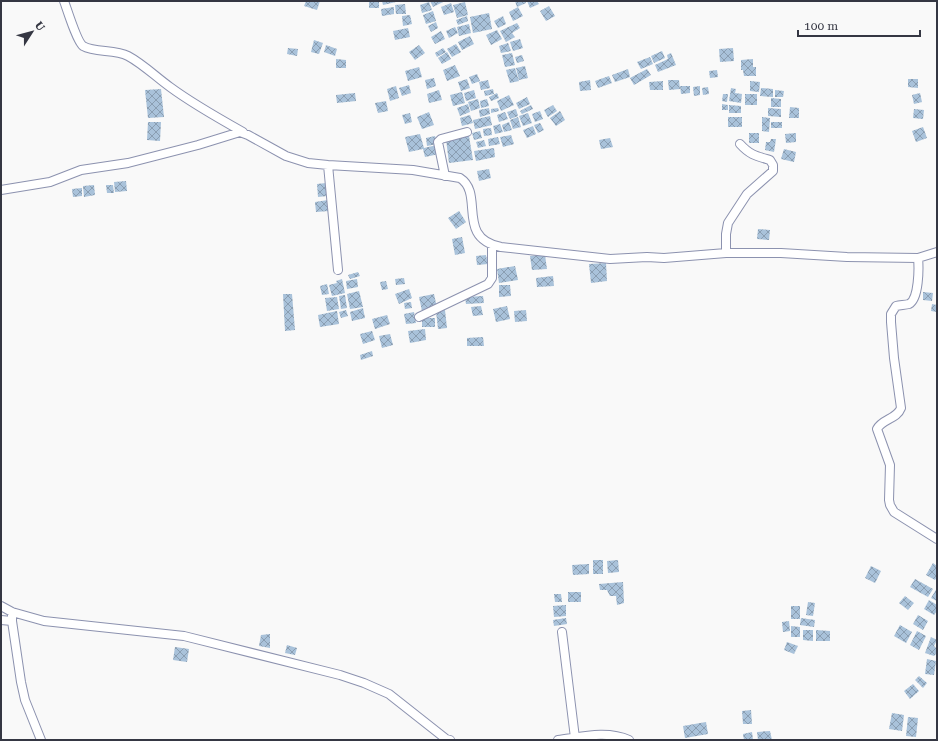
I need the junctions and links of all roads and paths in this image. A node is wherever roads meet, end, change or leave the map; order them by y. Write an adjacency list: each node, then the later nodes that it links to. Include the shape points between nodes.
1 (64, 1): 2 (street, via 79,41 84,46 127,55 180,94)
2 (243, 132): 5 (street, via 286,156 308,163); 7 (street, via 128,163 81,170 50,182)
3 (467, 132): 6 (street, via 438,142)
4 (740, 144): 10 (street, via 753,155 770,160 773,168 770,175 747,194 728,223)
5 (328, 165): 6 (street, via 413,170); 12 (street)
6 (445, 176): 8 (street, via 460,178 468,186 477,232 482,240)
7 (1, 190)
8 (492, 245): 10 (street, via 610,259); 13 (street, via 492,278 488,284)
9 (937, 252): 11 (street)
10 (726, 253): 11 (street)
11 (918, 258): 14 (street, via 918,280 912,300 909,304 896,306 891,314 901,408 877,429 890,465 889,500 892,510)
12 (338, 270)
13 (419, 317)
14 (937, 539)
15 (1, 606): 16 (street)
16 (12, 612): 18 (street); 23 (street, via 55,623 184,636 340,675 389,694)
17 (1, 620): 18 (street)
18 (12, 621): 22 (street, via 25,700)
19 (562, 632): 20 (street)
20 (575, 738): 21 (street); 24 (street)
21 (594, 738): 25 (street, via 609,735)
22 (41, 740)
23 (450, 740)
24 (558, 740)
25 (629, 740)

